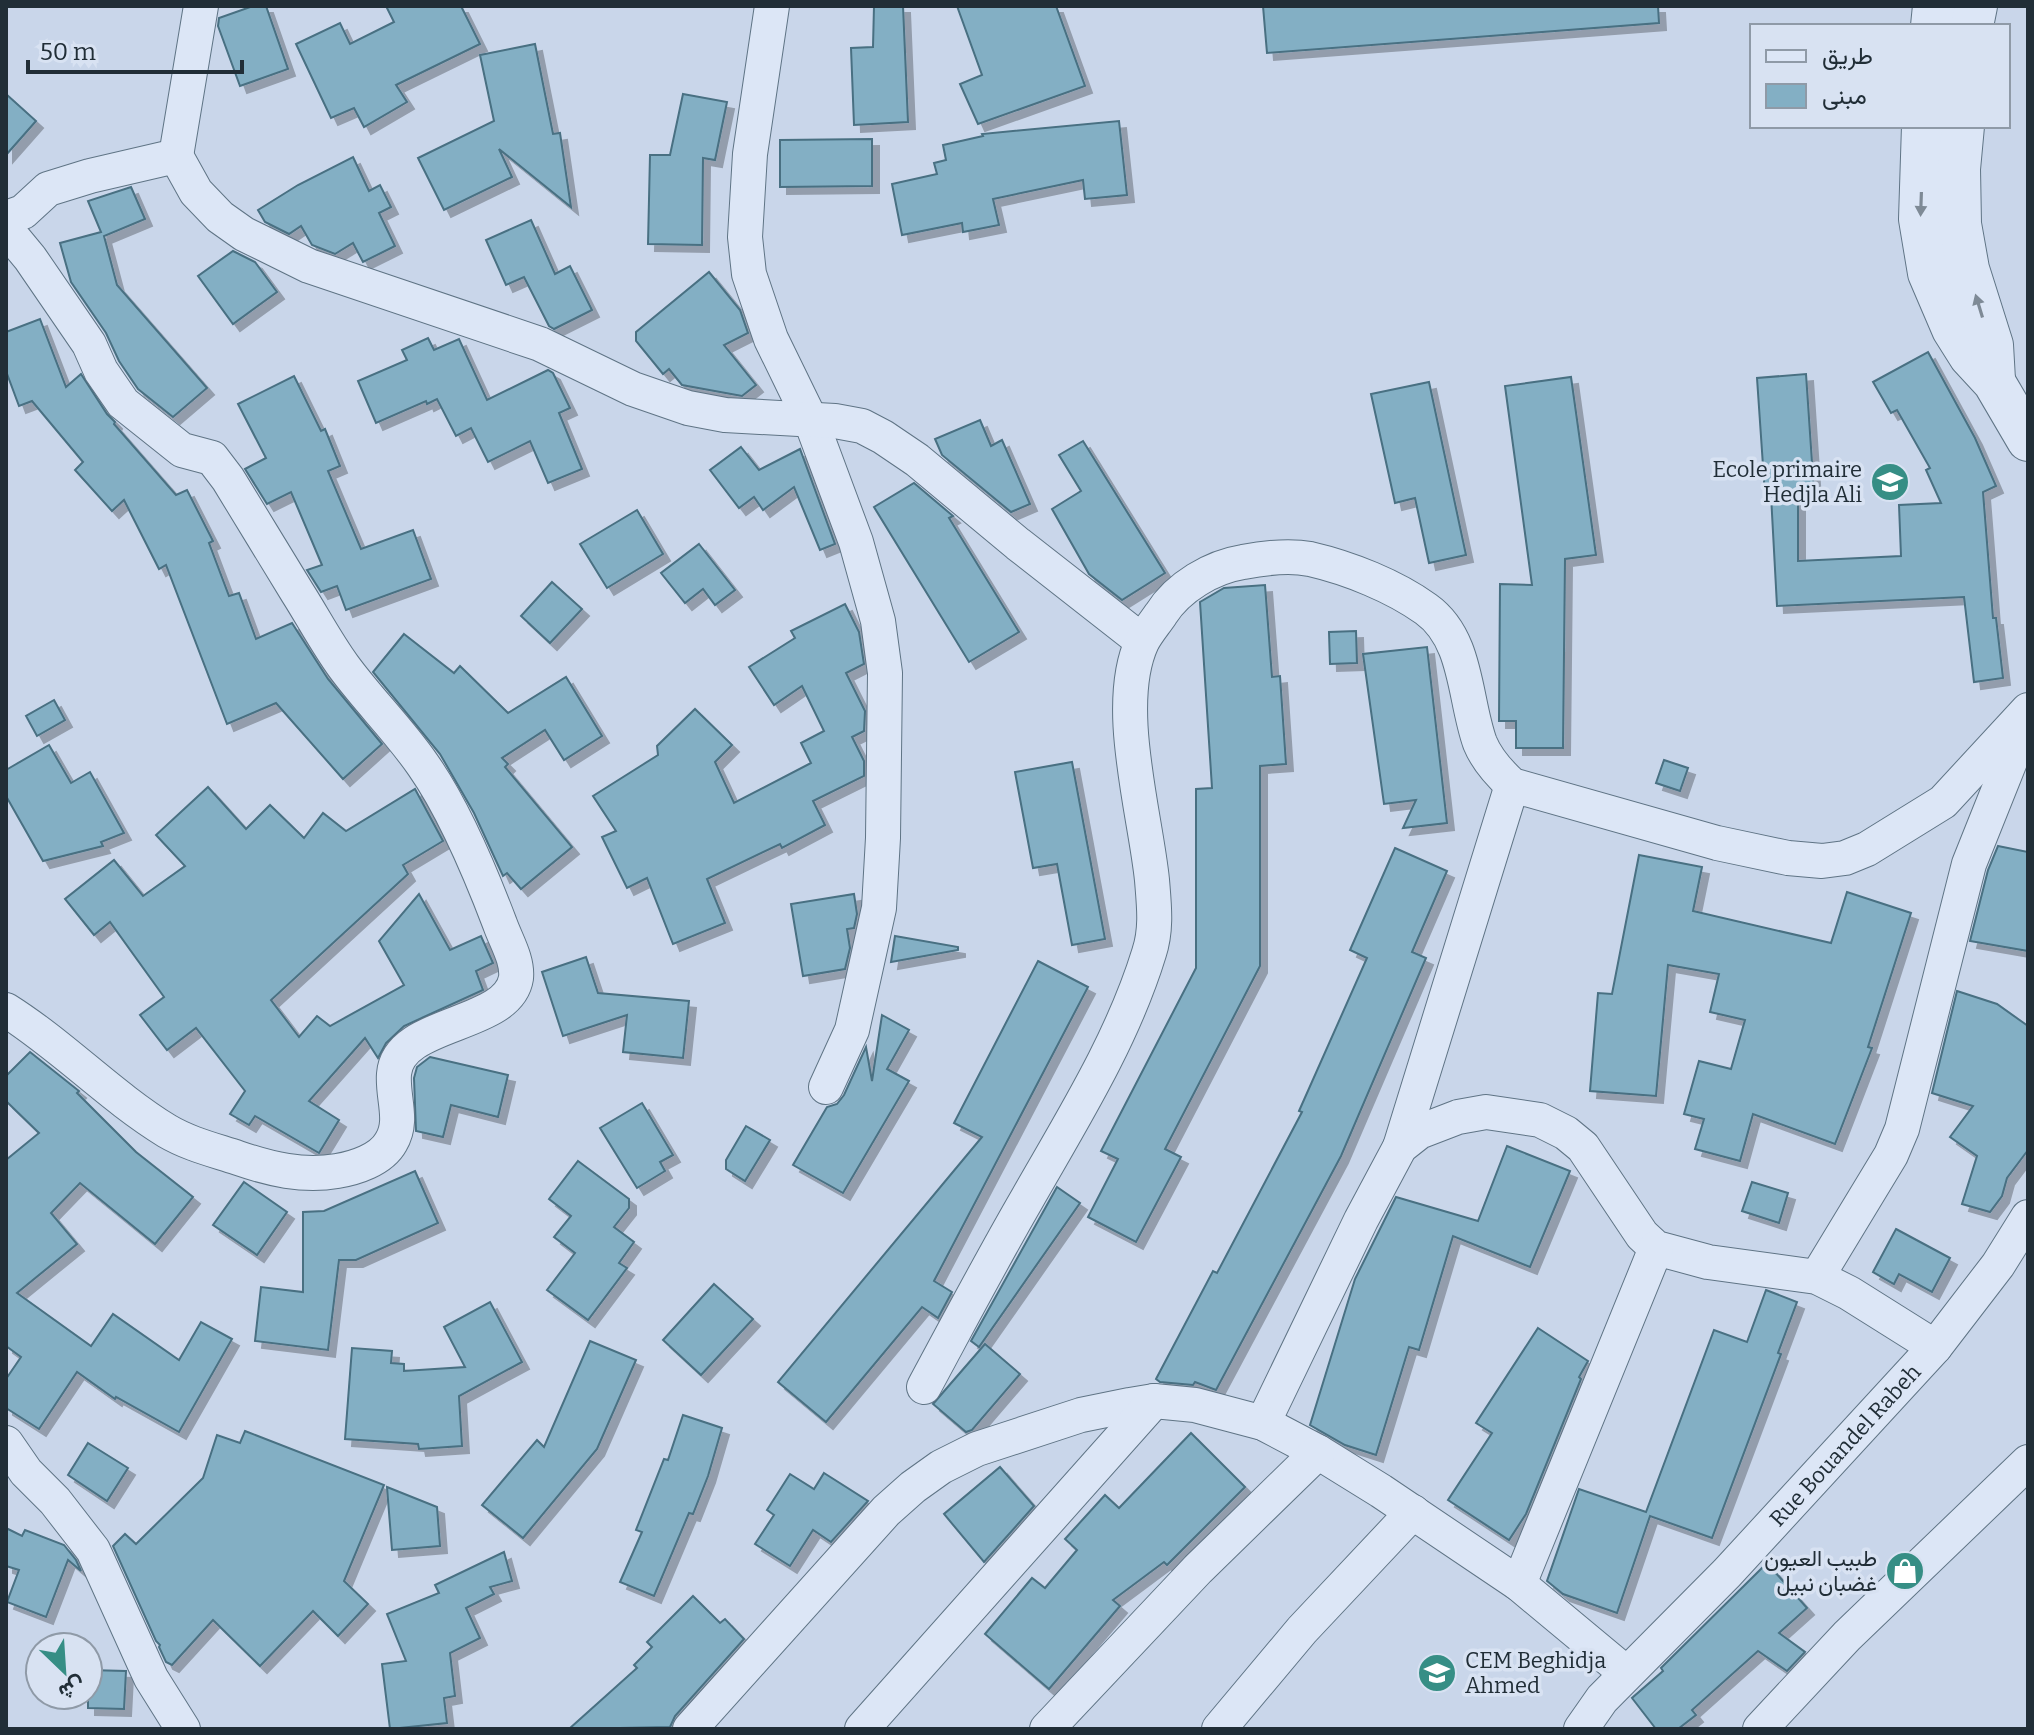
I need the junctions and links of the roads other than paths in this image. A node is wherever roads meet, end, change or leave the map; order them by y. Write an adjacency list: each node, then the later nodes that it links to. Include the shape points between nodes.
1 (201, 6): 5 (street)
2 (772, 6): 9 (street, via 750,154 745,237 758,307)
3 (1923, 128): 8 (street, one-way to 8, via 1920,219 1929,273 1970,356)
4 (1963, 128): 8 (street, one-way to 4, via 1968,269 1960,224)
5 (176, 156): 6 (street, via 48,189 23,212); 9 (street, via 196,192 220,217 309,266 540,344 633,389 688,408)
6 (6, 218)
7 (6, 229): 15 (street, via 89,344 123,403 182,450 212,458 343,666 425,767 489,896 516,976 499,1006 434,1032 402,1055 393,1075 396,1128 379,1156 317,1174 258,1165 168,1132)
8 (2009, 391): 10 (street)
9 (811, 421): 11 (street, via 862,426 883,437); 16 (street, via 856,542 878,621 885,673 879,908 852,1030)
10 (2028, 440)
11 (1142, 641): 14 (street, via 1169,601 1228,564 1307,559 1348,572 1404,595 1444,626 1456,646 1480,743); 22 (street, via 1130,703 1155,919 1151,949 1127,1016)
12 (2028, 710): 14 (street, via 1943,802 1845,858 1788,858 1717,843)
13 (2028, 718): 20 (street, via 1969,864 1902,1129)
14 (1512, 785): 17 (street)
15 (6, 1010)
16 (826, 1087)
17 (1400, 1147): 19 (street, via 1419,1132 1458,1117 1486,1112 1540,1120 1583,1147); 24 (street)
18 (2028, 1217): 21 (street, Rue Bouandel Rabeh)
19 (1656, 1248): 20 (street, via 1708,1262); 30 (street)
20 (1817, 1277): 21 (street)
21 (1935, 1347): 31 (street, Rue Bouandel Rabeh, via 1727,1573)
22 (924, 1387)
23 (1154, 1401): 24 (street, via 1195,1405); 33 (street, via 1081,1415 977,1449 932,1474 886,1511); 34 (street)
24 (1263, 1423): 26 (street)
25 (6, 1443): 28 (street)
26 (1318, 1452): 29 (street); 35 (street)
27 (2028, 1462): 38 (street, via 1847,1636)
28 (16, 1475): 32 (street, via 55,1501 93,1550 151,1678)
29 (1413, 1512): 30 (street); 36 (street, via 1302,1630)
30 (1519, 1584): 31 (street)
31 (1626, 1673): 37 (street, Rue Bouandel Rabeh)
32 (183, 1729)
33 (690, 1729)
34 (862, 1729)
35 (1047, 1729)
36 (1219, 1729)
37 (1581, 1729)
38 (1760, 1729)

